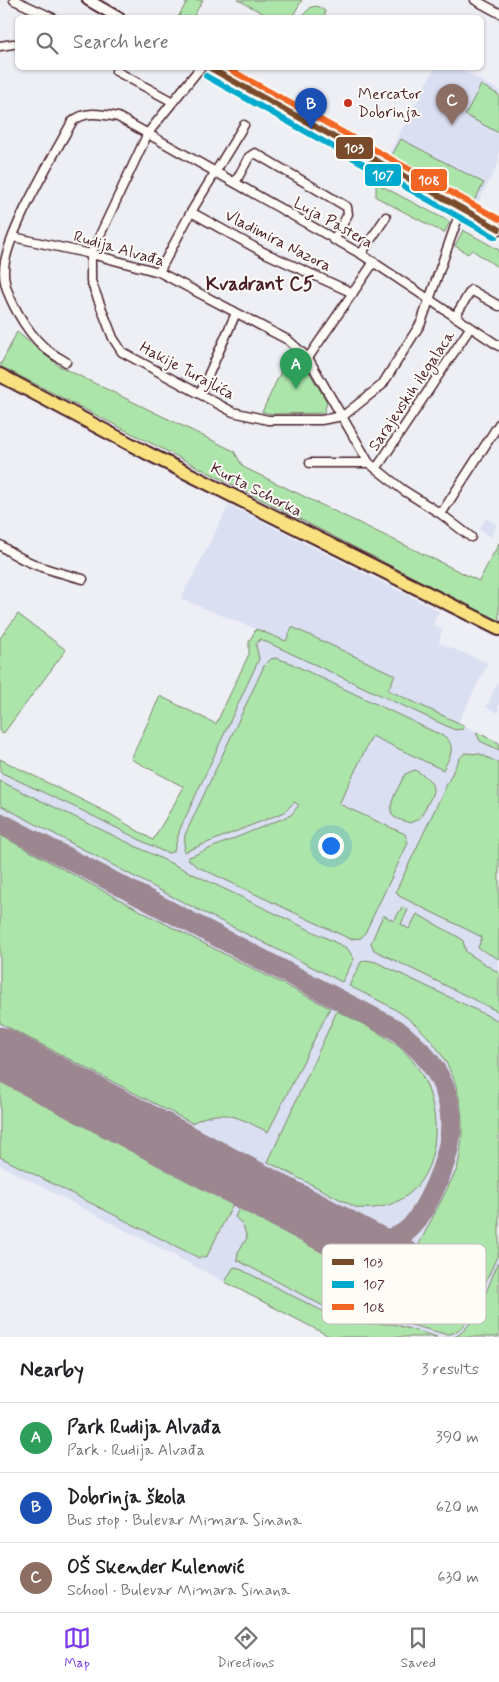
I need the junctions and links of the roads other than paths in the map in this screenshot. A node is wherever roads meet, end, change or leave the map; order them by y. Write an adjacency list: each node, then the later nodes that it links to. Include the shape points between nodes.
1 (14, 0): 5 (street)
2 (88, 0): 6 (street)
3 (475, 0): 4 (street)
4 (499, 13)
5 (46, 15)
6 (115, 15)
7 (13, 44): 8 (street)
8 (0, 46)
9 (198, 70): 12 (street)
10 (214, 70): 17 (street)
11 (116, 71): 12 (street)
12 (173, 102): 14 (street)
13 (244, 125): 15 (street)
14 (148, 133): 15 (street, Luja Pastera); 21 (street, Luja Pastera, via 118,117 99,114 77,116); 23 (street)
15 (215, 172): 16 (street, Luja Pastera); 18 (street)
16 (235, 183): 22 (street, Luja Pastera); 22 (street, via 249,156 255,153 347,206 348,214)
17 (461, 209): 20 (street); 28 (street)
18 (191, 212): 26 (street); 27 (street, Vladimira Nazora, via 263,252)
19 (386, 217): 24 (street)
20 (499, 229)
21 (13, 237): 23 (street, Rudija Alvađa); 35 (street, via 4,270 10,297 31,334 44,348)
22 (334, 240): 24 (street, Luja Pastera)
23 (91, 254): 26 (street, Rudija Alvađa); 37 (street, Hakije Turajlića, via 91,281 113,338 122,352)
24 (362, 254): 25 (street, Luja Pastera)
25 (374, 262): 27 (street); 28 (street, Luja Pastera)
26 (159, 272): 30 (street, Rudija Alvađa)
27 (353, 293): 34 (street)
28 (429, 300): 31 (street, Luja Pastera); 38 (street, via 421,323 392,372 372,395)
29 (499, 306): 31 (street, via 471,290)
30 (236, 313): 34 (street, Rudija Alvađa, via 288,340); 37 (street)
31 (455, 317): 32 (street, Luja Pastera)
32 (470, 328): 33 (street, Luja Pastera); 42 (street, Sarajevskih ilegalaca)
33 (499, 346)
34 (308, 358): 38 (street, Rudija Alvađa)
35 (66, 362)
36 (0, 375): 47 (main road, Kurta Schorka, via 147,453)
37 (200, 394): 38 (street, Hakije Turajlića, via 233,412 268,420 321,420)
38 (343, 416): 40 (street, Rudija Alvađa)
39 (499, 424): 43 (street)
40 (369, 462): 41 (street); 42 (street, Rudija Alvađa)
41 (310, 463)
42 (376, 469): 43 (street, Rudija Alvađa)
43 (441, 514): 44 (street, Rudija Alvađa)
44 (471, 537)
45 (0, 545): 46 (street, via 18,558)
46 (83, 579)
47 (499, 629)

